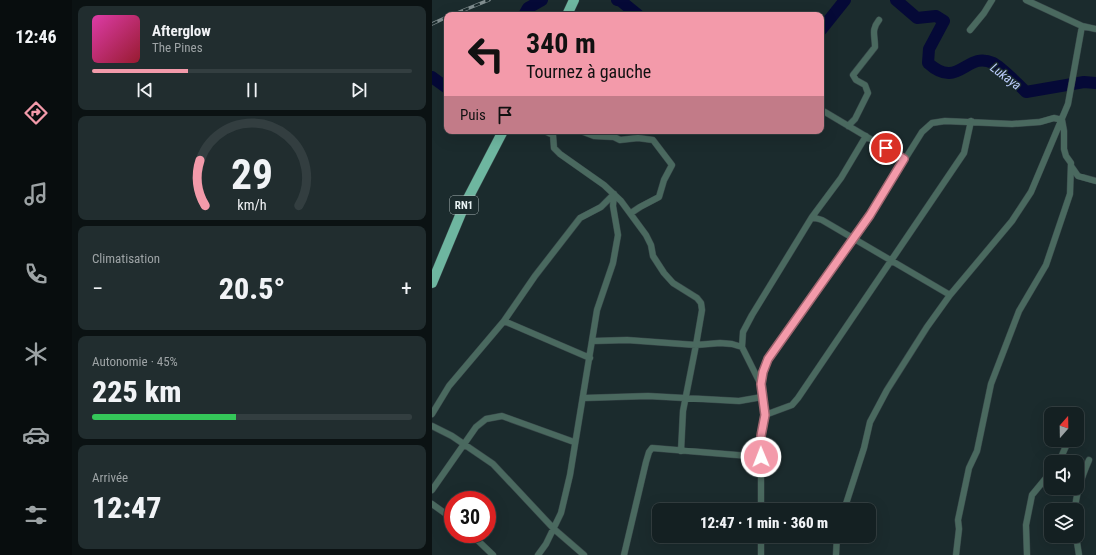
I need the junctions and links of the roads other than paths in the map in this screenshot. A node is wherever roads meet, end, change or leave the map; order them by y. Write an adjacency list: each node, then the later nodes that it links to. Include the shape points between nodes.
1 (574, 0): 4 (highway)
2 (992, 0): 8 (street)
3 (1026, 0): 6 (street)
4 (568, 12)
5 (879, 20): 12 (street, via 872,35 875,47 853,75 856,80 866,85 868,93 855,119)
6 (1082, 26): 7 (street); 10 (street, via 1072,91)
7 (1096, 29)
8 (970, 30)
9 (826, 112): 12 (street)
10 (1062, 120): 11 (street, via 1054,118 1012,124); 18 (street, via 1064,150); 26 (street, via 1031,192 1012,221)
11 (971, 121): 17 (street, via 938,121 927,126); 24 (street, via 964,153)
12 (848, 126): 16 (street)
13 (501, 134): 25 (highway, RN1, via 464,206)
14 (551, 134): 20 (street, via 554,148 560,154)
15 (589, 134): 21 (street, via 620,140 647,138 653,140 670,160 671,171 664,180 659,197)
16 (866, 136): 17 (street); 22 (street, via 841,178)
17 (904, 159): 23 (street)
18 (1071, 166): 19 (street, via 1078,176); 62 (street, via 1070,194 1054,245 1019,311 991,384 977,451 969,468 958,520)
19 (1096, 181)
20 (614, 194): 21 (street); 27 (street, via 601,207 580,218); 28 (street, via 613,206 618,235 597,310)
21 (632, 213): 29 (street, via 664,273 673,283 701,303)
22 (812, 217): 23 (street, via 822,220); 30 (street, via 752,315 743,332)
23 (853, 239): 24 (street); 32 (street, via 768,359)
24 (890, 260): 26 (street); 37 (street, via 792,405)
25 (432, 283)
26 (950, 295): 47 (street, via 908,357 870,422)
27 (504, 321): 31 (street); 36 (street, via 449,386)
28 (592, 341): 29 (street, via 627,340); 31 (street)
29 (696, 345): 30 (street, via 720,343); 33 (street)
30 (742, 347): 32 (street)
31 (590, 358): 35 (street)
32 (761, 384): 34 (street)
33 (687, 397): 34 (street, via 739,401); 35 (street); 41 (street, via 683,411)
34 (762, 397): 37 (street)
35 (584, 398): 39 (street)
36 (432, 414)
37 (765, 415): 42 (street)
38 (432, 426): 40 (street)
39 (574, 442): 40 (street, via 502,416 486,419 476,427); 51 (street, via 570,475 561,513)
40 (464, 444): 45 (street); 51 (street, via 493,464)
41 (681, 451): 42 (street); 59 (street, via 652,448 649,452)
42 (761, 457): 46 (street)
43 (1089, 460): 48 (street)
44 (1044, 480): 63 (street, via 1031,499 1026,525)
45 (432, 490)
46 (761, 503)
47 (846, 503)
48 (1076, 503)
49 (432, 504): 50 (street)
50 (444, 513)
51 (554, 529): 57 (street); 58 (street)
52 (480, 543): 56 (street)
53 (761, 543): 60 (street)
54 (837, 543): 61 (street)
55 (1077, 543): 64 (street)
56 (493, 555)
57 (538, 555)
58 (584, 555)
59 (624, 555)
60 (761, 555)
61 (836, 555)
62 (956, 555)
63 (1027, 555)
64 (1079, 555)

